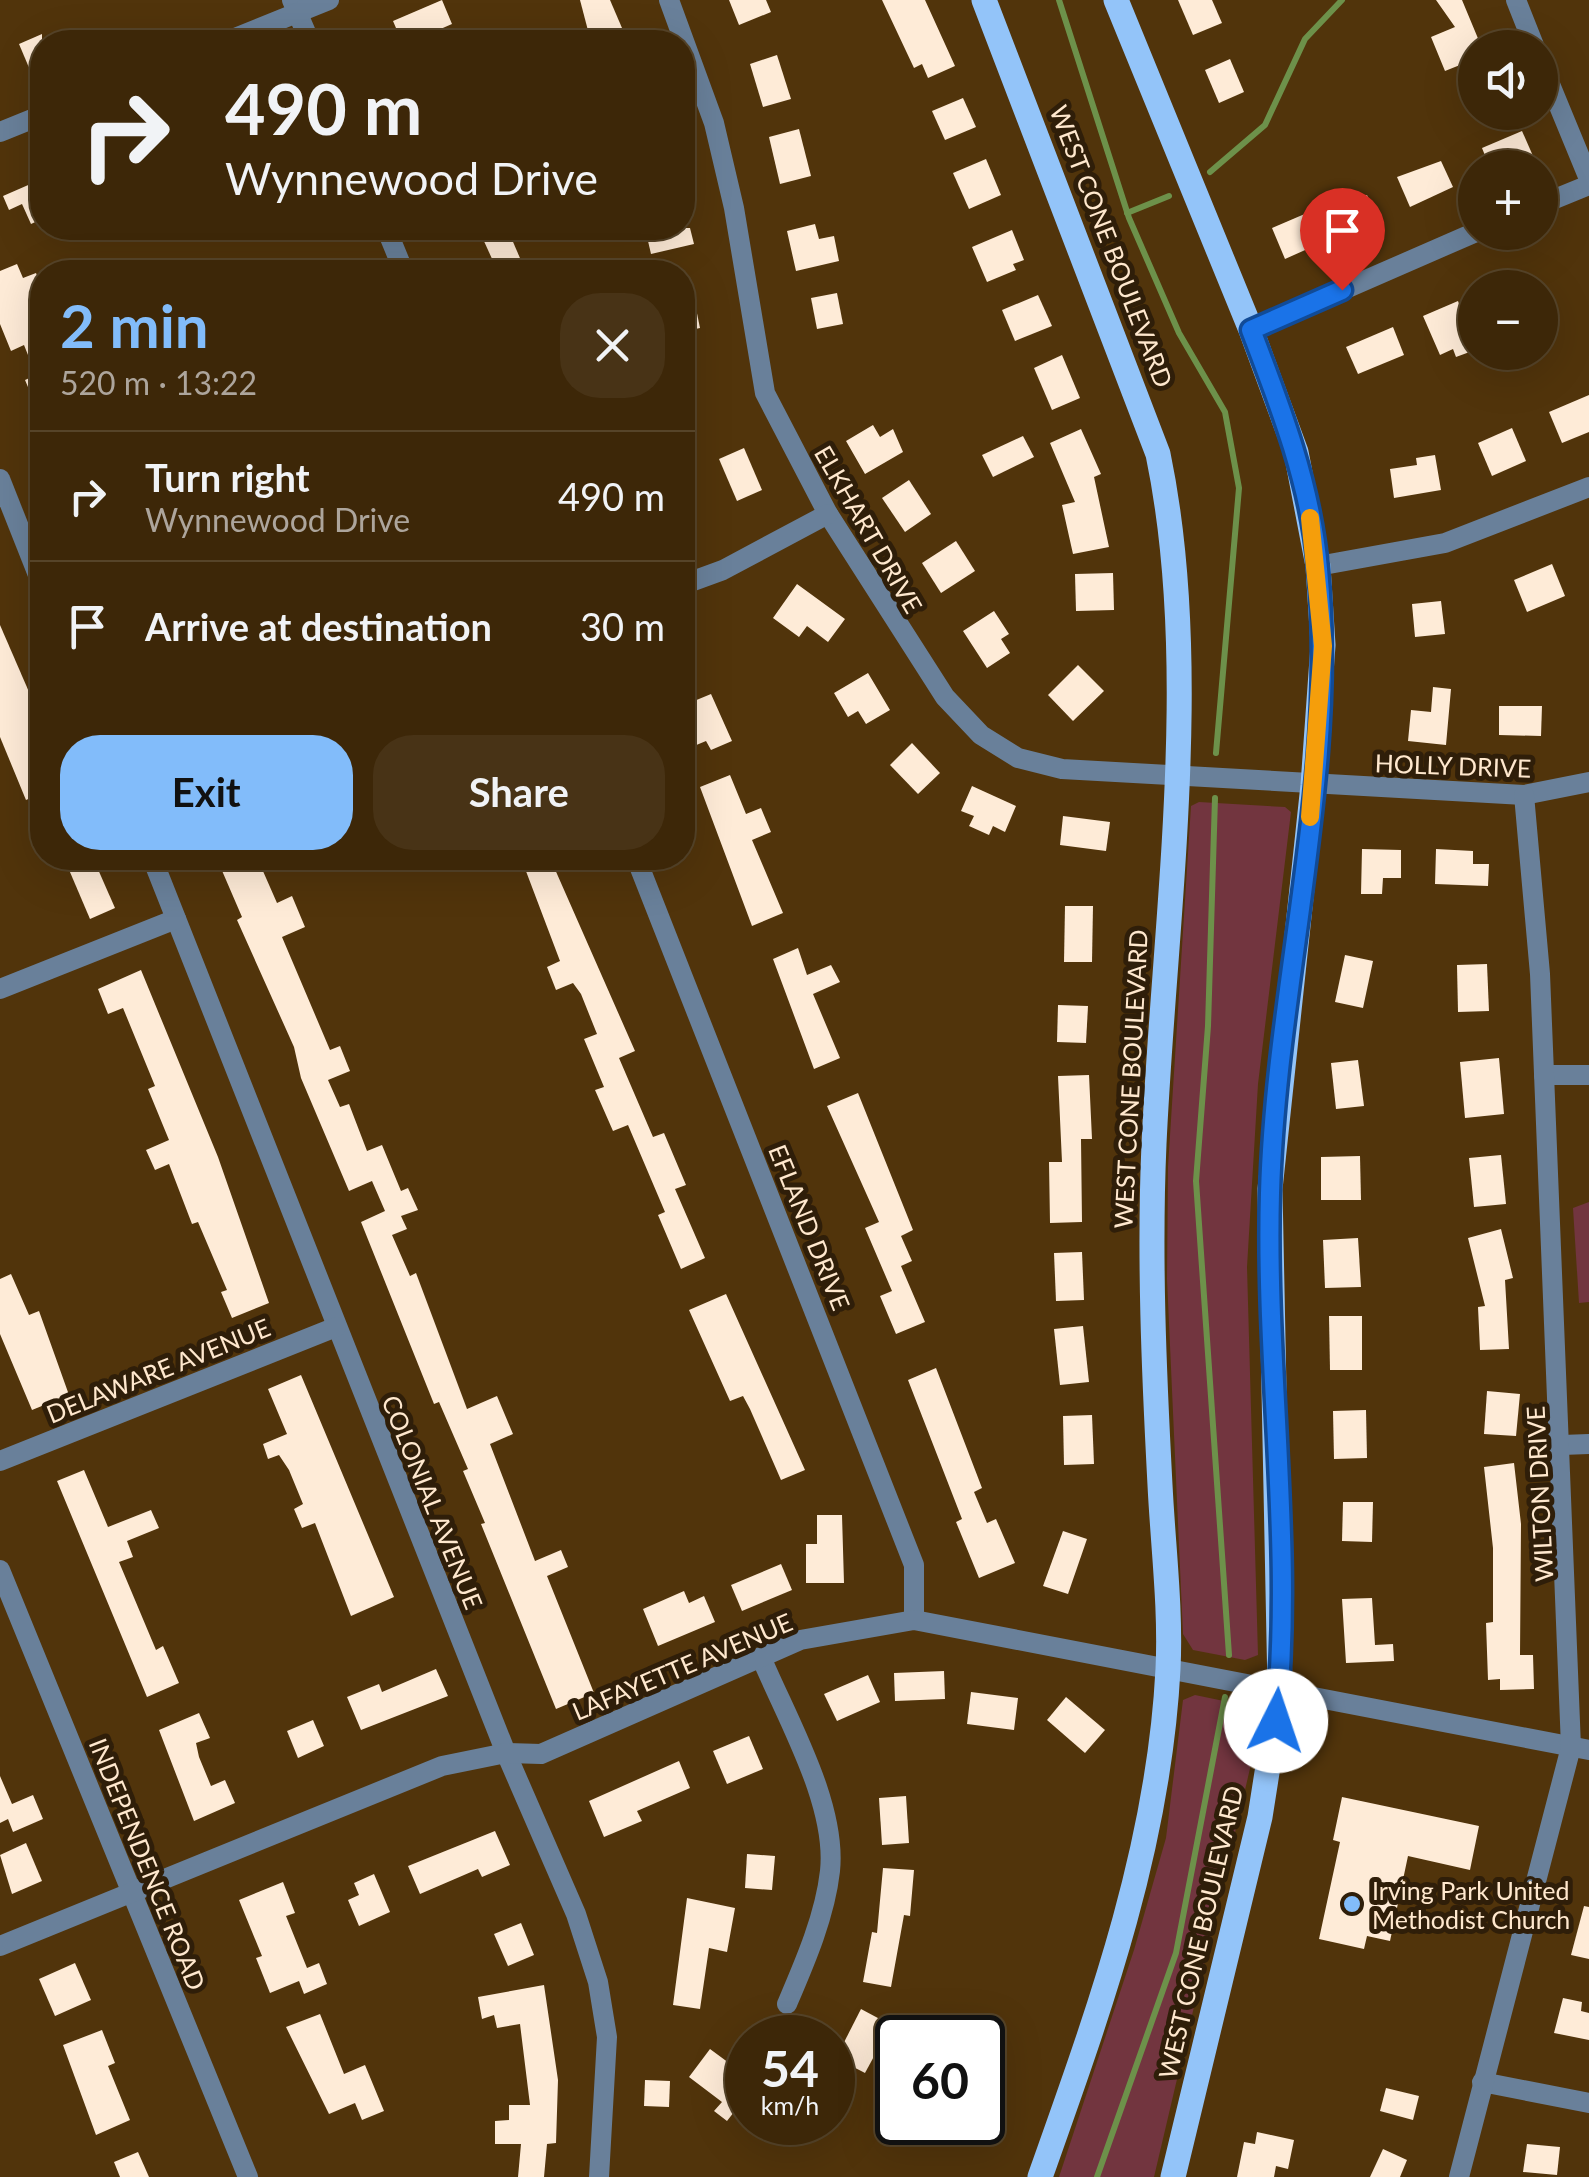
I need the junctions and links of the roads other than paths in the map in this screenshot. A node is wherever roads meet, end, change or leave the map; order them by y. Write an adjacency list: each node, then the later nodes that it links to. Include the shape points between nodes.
1 (329, 0): 6 (street)
2 (669, 0): 9 (street, ELKHART DRIVE)
3 (984, 0): 25 (main road, WEST CONE BOULEVARD, via 1158,454 1178,584)
4 (1116, 0): 18 (main road, WEST CONE BOULEVARD)
5 (1516, 0): 10 (street)
6 (295, 7): 7 (street); 8 (street)
7 (249, 30)
8 (305, 30)
9 (680, 30)
10 (1528, 30)
11 (695, 71): 21 (street, ELKHART DRIVE, via 734,208 765,393)
12 (1558, 105): 15 (street)
13 (30, 120): 14 (street)
14 (0, 132)
15 (1589, 182): 16 (street)
16 (1558, 197)
17 (1458, 240): 18 (street)
18 (1251, 330): 23 (main road, WEST CONE BOULEVARD, via 1296,452)
19 (0, 479): 22 (street)
20 (1589, 487): 23 (street, via 1445,543)
21 (828, 514): 24 (street); 25 (street, ELKHART DRIVE, via 944,697 981,735 1018,758 1062,768)
22 (30, 555)
23 (1318, 566): 27 (main road, WEST CONE BOULEVARD, via 1323,646)
24 (695, 580)
25 (1174, 776): 27 (street, ELKHART DRIVE); 42 (main road, WEST CONE BOULEVARD, via 1152,1242)
26 (1589, 782): 28 (street, HOLLY DRIVE)
27 (1313, 785): 28 (street, HOLLY DRIVE); 43 (main road, WEST CONE BOULEVARD, via 1270,1189)
28 (1524, 795): 34 (street, WILTON DRIVE)
29 (157, 870): 31 (street, COLONIAL AVENUE)
30 (641, 870): 40 (street, EFLAND DRIVE, via 914,1565)
31 (176, 919): 32 (street); 35 (street, COLONIAL AVENUE)
32 (0, 989)
33 (1589, 1075): 34 (street)
34 (1544, 1076): 37 (street, WILTON DRIVE)
35 (336, 1327): 38 (street, DELAWARE AVENUE); 45 (street, COLONIAL AVENUE)
36 (1589, 1444): 37 (street)
37 (1562, 1446): 44 (street, WILTON DRIVE)
38 (0, 1460)
39 (0, 1570): 46 (street, INDEPENDENCE ROAD)
40 (914, 1620): 41 (street, LAFAYETTE AVENUE, via 800,1640); 42 (street, LAFAYETTE AVENUE)
41 (761, 1657): 45 (street, LAFAYETTE AVENUE, via 540,1754); 48 (street, via 826,1814 830,1869)
42 (1168, 1667): 43 (street, LAFAYETTE AVENUE); 53 (main road, WEST CONE BOULEVARD, via 1138,1880)
43 (1280, 1690): 44 (street, LAFAYETTE AVENUE); 54 (main road, WEST CONE BOULEVARD, via 1260,1817)
44 (1580, 1748): 49 (street, WILTON DRIVE)
45 (506, 1753): 46 (street, LAFAYETTE AVENUE, via 442,1766); 52 (street, COLONIAL AVENUE, via 598,1982 607,2037)
46 (134, 1892): 47 (street, LAFAYETTE AVENUE); 51 (street, INDEPENDENCE ROAD)
47 (0, 1946)
48 (787, 2004)
49 (1482, 2082): 50 (street); 55 (street, WILTON DRIVE)
50 (1589, 2103)
51 (248, 2177)
52 (599, 2177)
53 (1040, 2177)
54 (1172, 2177)
55 (1459, 2177)

